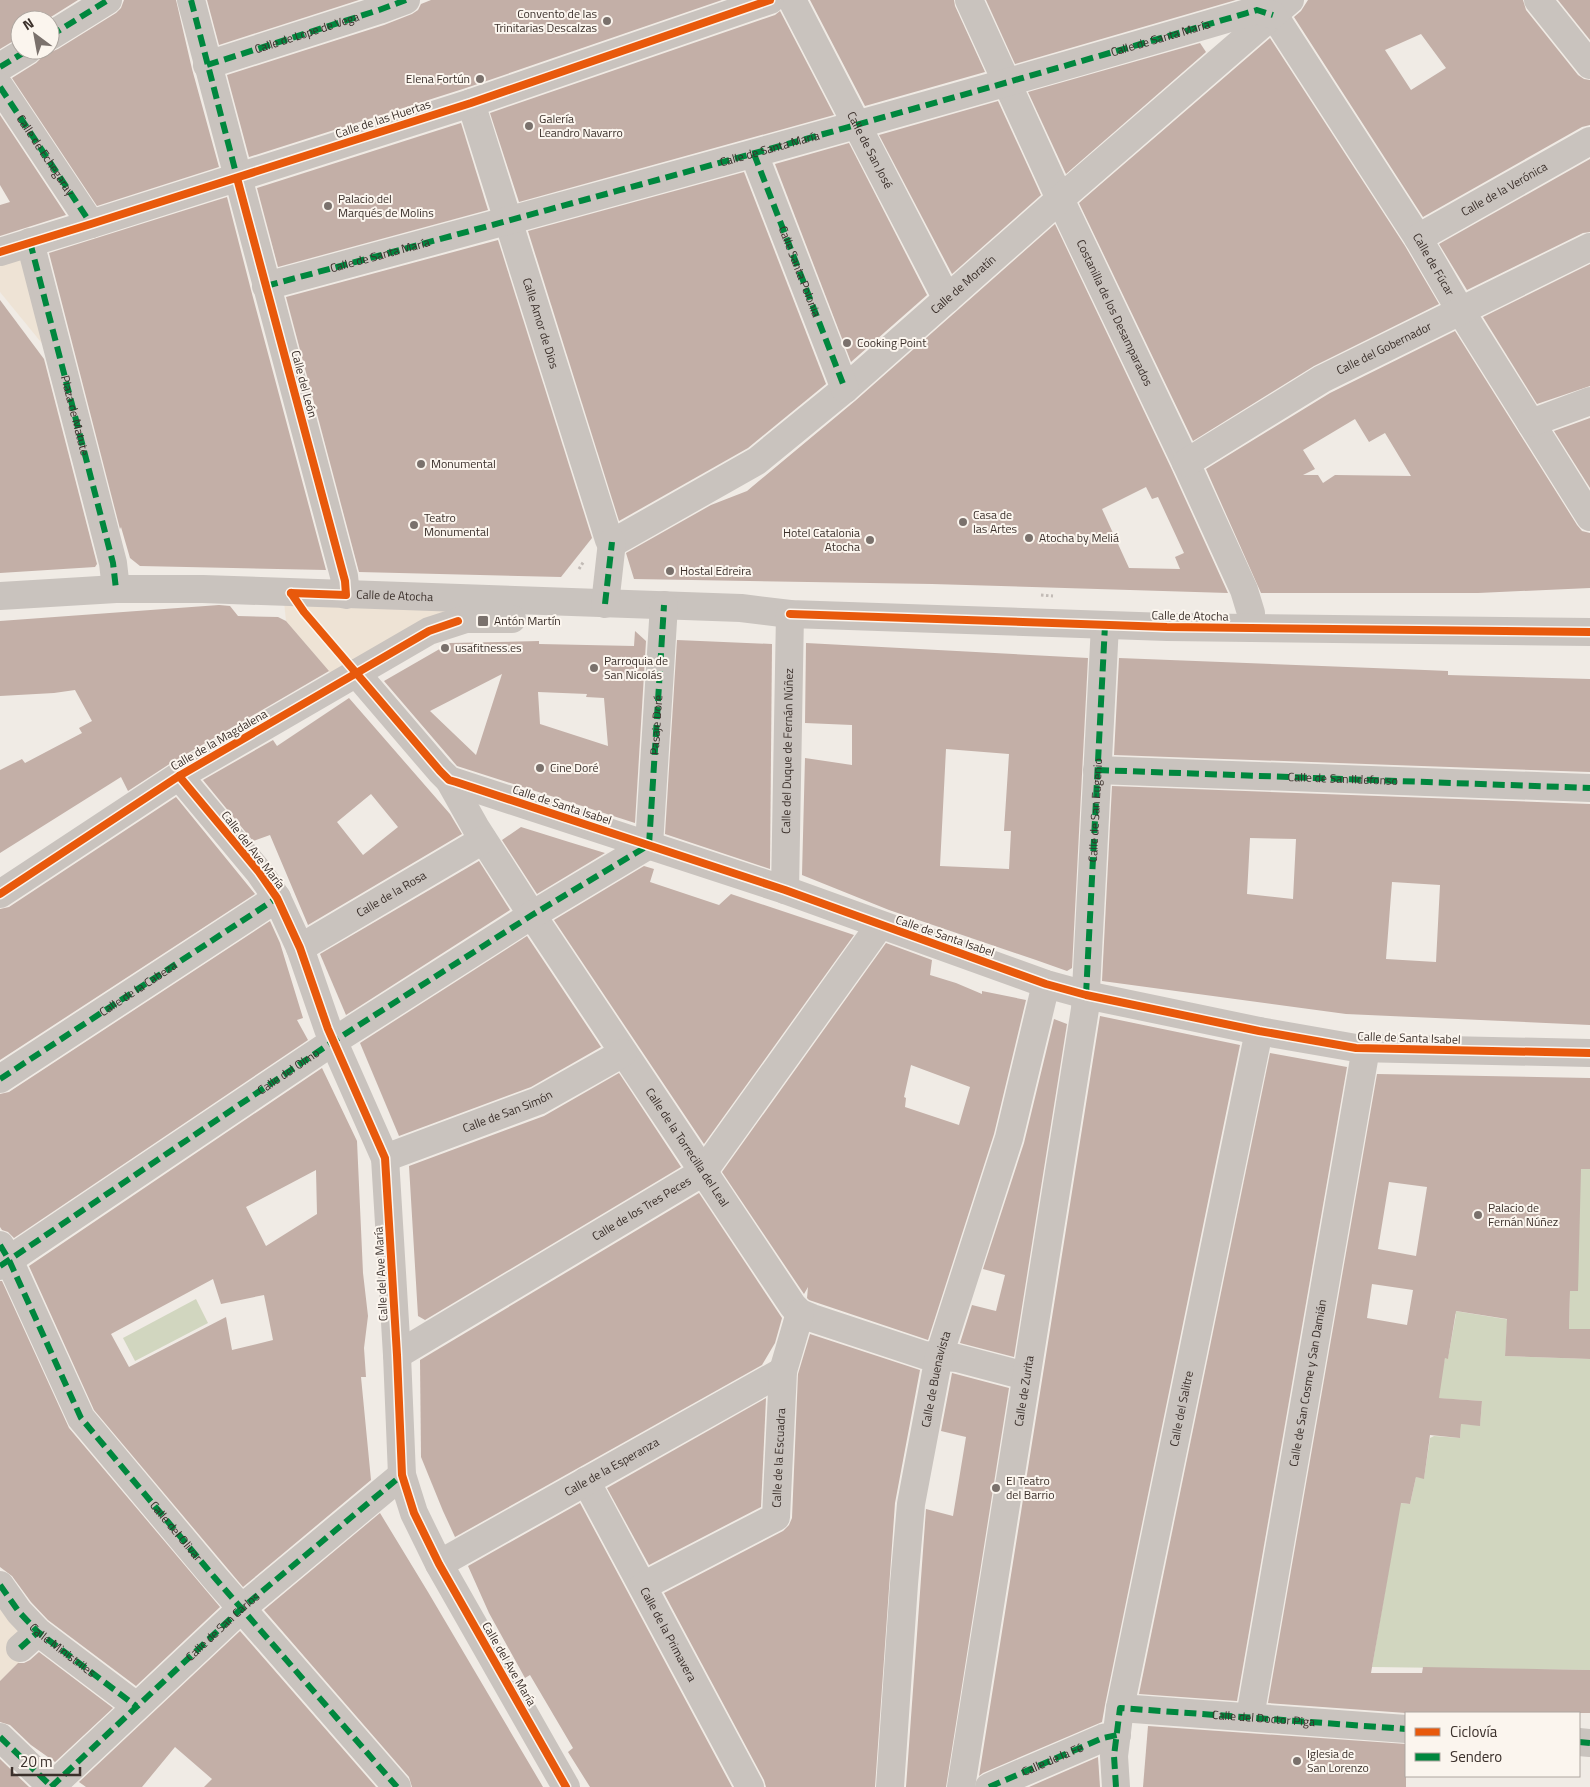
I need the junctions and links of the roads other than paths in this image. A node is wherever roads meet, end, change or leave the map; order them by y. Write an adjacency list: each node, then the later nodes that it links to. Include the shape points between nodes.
1 (108, 0): 9 (street)
2 (191, 0): 11 (street, Calle del León)
3 (406, 0): 11 (street, Calle de Lope de Vega)
4 (770, 0): 16 (street, Calle de las Huertas)
5 (792, 0): 17 (street, Calle de San José)
6 (969, 0): 14 (street, Costanilla de los Desamparados)
7 (1538, 0): 12 (street)
8 (1276, 5): 14 (street, Calle de Santa María); 21 (street, Calle de Moratín); 24 (street, Calle de Fúcar)
9 (60, 30)
10 (12, 60): 13 (street)
11 (207, 65): 20 (street, Calle del León)
12 (1590, 65)
13 (0, 67)
14 (1008, 83): 17 (street, Calle de Santa María); 21 (street, Costanilla de los Desamparados)
15 (0, 87): 23 (street, Calle de Echegaray)
16 (471, 103): 20 (street, Calle de las Huertas); 22 (street, Calle Amor de Dios)
17 (857, 125): 19 (street, Calle de Santa María); 29 (street, Calle de San José)
18 (1590, 141): 24 (street, Calle de la Verónica)
19 (754, 154): 22 (street, Calle de Santa María); 31 (street, Calle Santa Polonia)
20 (238, 178): 23 (street, Calle de las Huertas); 28 (street, Calle del León)
21 (1060, 199): 29 (street, Calle de Moratín); 34 (street, Costanilla de los Desamparados)
22 (509, 221): 28 (street, Calle de Santa María); 36 (street, Calle Amor de Dios, via 609,540)
23 (91, 224): 25 (street, Calle de las Huertas)
24 (1418, 238): 30 (street, Calle de Fúcar)
25 (30, 242): 27 (street, Calle de las Huertas); 37 (street, Plaza de Matute, via 113,563)
26 (1590, 248): 30 (street, Calle del Gobernador)
27 (0, 252)
28 (266, 286): 38 (street, Calle del León, via 344,576)
29 (946, 299): 31 (street, Calle de Moratín)
30 (1460, 310): 33 (street, Calle de Fúcar); 34 (street, Calle del Gobernador, via 1322,379)
31 (845, 389): 36 (street, Calle de Moratín, via 758,461)
32 (1590, 401): 33 (street)
33 (1531, 423): 35 (street, Calle de Fúcar)
34 (1186, 463): 45 (street, Costanilla de los Desamparados, via 1244,590 1251,613)
35 (1590, 517)
36 (614, 542): 40 (street, Calle Amor de Dios)
37 (116, 589): 38 (street, Calle de Atocha); 39 (street, Calle de Atocha)
38 (346, 595): 40 (street, Calle de Atocha)
39 (0, 596)
40 (605, 604): 41 (street, Calle de Atocha)
41 (664, 613): 42 (street, Calle de Atocha, via 741,608); 43 (street, Calle de Atocha); 53 (street, Pasaje Doré)
42 (790, 614): 44 (street, Calle de Atocha); 54 (street, Calle del Duque de Fernán Núñez)
43 (458, 621): 47 (street, Calle de la Magdalena, via 429,631)
44 (1105, 625): 45 (street, Calle de Atocha); 48 (street, Calle de San Eugenio)
45 (1251, 628): 46 (street, Calle de Atocha)
46 (1590, 632)
47 (356, 673): 49 (street, Calle de la Magdalena); 50 (street, Calle de Santa Isabel)
48 (1097, 770): 51 (street, Calle de San Ildefonso); 61 (street, Calle de San Eugenio)
49 (179, 776): 55 (street, Calle de la Magdalena); 56 (street, Calle del Ave María)
50 (449, 780): 52 (street, Calle de la Torrecilla del Leal); 53 (street, Calle de Santa Isabel)
51 (1590, 788)
52 (483, 840): 57 (street, Calle de la Torrecilla del Leal); 59 (street, Calle de la Rosa)
53 (649, 845): 54 (street, Calle de Santa Isabel); 57 (street, Calle del Olmo)
54 (785, 890): 58 (street, Calle de Santa Isabel)
55 (0, 894)
56 (277, 898): 59 (street, Calle del Ave María); 67 (street, Calle de la Cabeza)
57 (532, 915): 63 (street, Calle del Olmo); 65 (street, Calle de la Torrecilla del Leal)
58 (880, 925): 60 (street, Calle de Santa Isabel); 69 (street, Calle de los Tres Peces)
59 (300, 948): 63 (street, Calle del Ave María)
60 (1046, 984): 61 (street, Calle de Santa Isabel); 73 (street, Calle de Buenavista, via 1009,1138)
61 (1086, 995): 62 (street, Calle de Santa Isabel); 75 (street, Calle de Zurita)
62 (1259, 1031): 64 (street, Calle de Santa Isabel); 83 (street, Calle del Salitre)
63 (334, 1042): 68 (street, Calle del Ave María); 70 (street, Calle del Olmo)
64 (1366, 1048): 66 (street, Calle de Santa Isabel); 84 (street, Calle de San Cosme y San Damián)
65 (623, 1052): 68 (street, Calle de San Simón, via 538,1101); 69 (street, Calle de la Torrecilla del Leal)
66 (1590, 1053)
67 (0, 1079)
68 (385, 1158): 72 (street, Calle del Ave María)
69 (703, 1172): 71 (street, Calle de la Torrecilla del Leal); 72 (street, Calle de los Tres Peces)
70 (3, 1257): 81 (street, Calle del Olivar, via 81,1418)
71 (800, 1313): 73 (street, via 924,1355); 74 (street, Calle de la Escuadra)
72 (397, 1355): 76 (street, Calle del Ave María)
73 (939, 1356): 75 (street); 92 (street, Calle de Buenavista, via 911,1504)
74 (783, 1371): 77 (street, Calle de la Esperanza); 80 (street, Calle de la Escuadra, via 776,1517)
75 (1026, 1376): 93 (street, Calle de Zurita)
76 (402, 1475): 78 (street, Calle del Ave María, via 414,1512); 81 (street, Calle de San Carlos)
77 (575, 1492): 78 (street, Calle de la Esperanza); 80 (street, Calle de la Primavera)
78 (439, 1564): 90 (street, Calle del Ave María)
79 (0, 1585): 82 (street, Calle Ministriles, via 19,1612 29,1640)
80 (643, 1586): 91 (street, Calle de la Primavera)
81 (242, 1608): 82 (street, Calle de San Carlos); 89 (street, Calle del Olivar)
82 (136, 1706): 88 (street, Calle de San Carlos)
83 (1120, 1708): 84 (street, Calle del Doctor Piga); 86 (street, Calle del Salitre)
84 (1250, 1718): 85 (street, Calle del Doctor Piga)
85 (1405, 1729)
86 (1117, 1734): 94 (street, Calle de la Fé); 95 (street, Calle del Salitre, via 1114,1756)
87 (0, 1737): 88 (street)
88 (51, 1787)
89 (396, 1787)
90 (566, 1787)
91 (750, 1787)
92 (890, 1787)
93 (961, 1787)
94 (989, 1787)
95 (1116, 1787)

